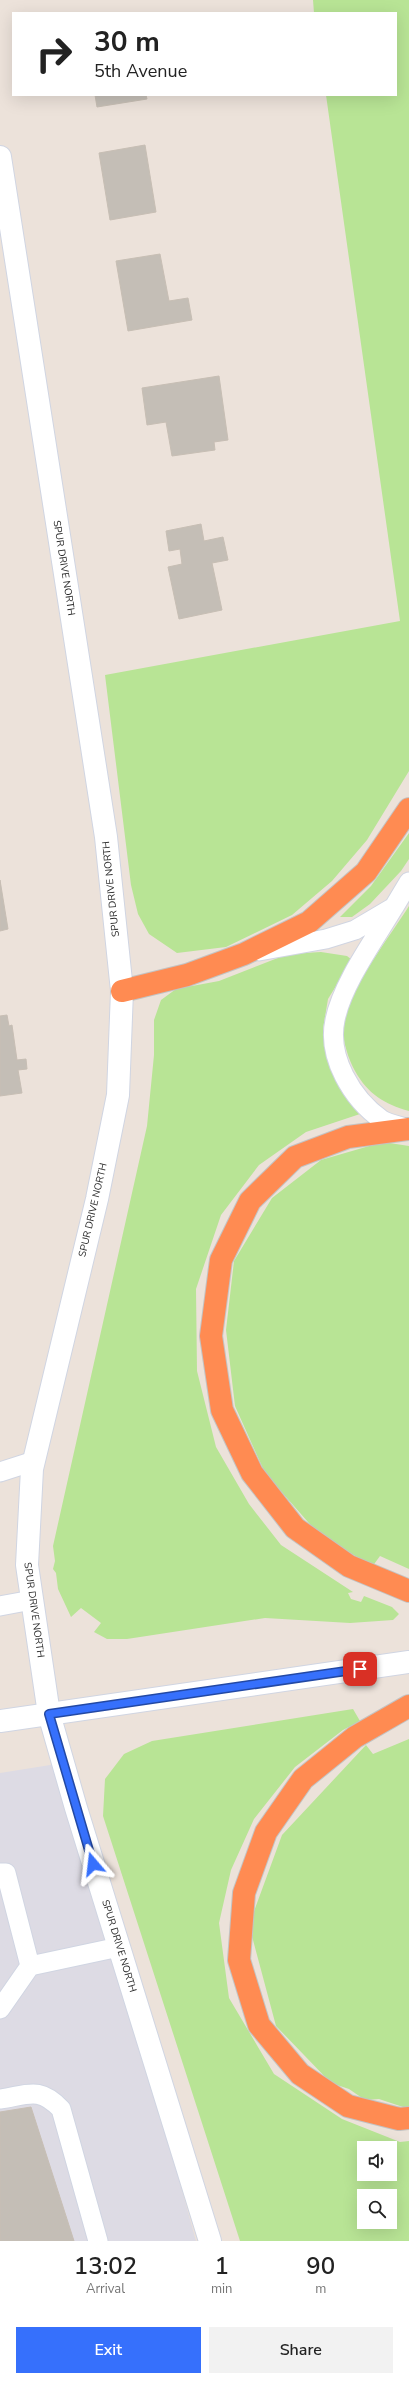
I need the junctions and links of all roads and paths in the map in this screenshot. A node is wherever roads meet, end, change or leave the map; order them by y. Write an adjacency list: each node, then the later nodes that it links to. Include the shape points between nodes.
1 (0, 157): 6 (street, SPUR DRIVE NORTH, via 106,837)
2 (409, 809): 5 (highway, via 366,872 309,922)
3 (409, 882): 4 (lane)
4 (394, 907): 5 (lane, via 356,930 326,939); 7 (lane, via 345,990 334,1021 336,1056 349,1086 366,1106 383,1121)
5 (244, 954): 6 (highway, via 187,975)
6 (122, 991): 8 (street, SPUR DRIVE NORTH, via 118,1095)
7 (408, 1129): 10 (highway, via 348,1137 295,1157 250,1201 221,1260 211,1336 222,1410 252,1473 295,1528 349,1566)
8 (34, 1461): 9 (lane); 11 (street, SPUR DRIVE NORTH, via 27,1565)
9 (0, 1472)
10 (409, 1591)
11 (32, 1600): 12 (lane); 15 (street, SPUR DRIVE NORTH)
12 (0, 1606)
13 (409, 1662): 15 (street)
14 (409, 1706): 22 (highway, via 355,1737 303,1779 266,1832 244,1893 239,1960 259,2025 300,2074 348,2106 399,2119)
15 (49, 1714): 16 (street); 18 (street, SPUR DRIVE NORTH)
16 (0, 1721)
17 (0, 1873): 19 (lane, via 6,1873)
18 (119, 1947): 19 (lane); 24 (street, SPUR DRIVE NORTH)
19 (30, 1966): 20 (lane)
20 (0, 2009)
21 (0, 2099): 23 (lane, via 37,2093 49,2097 61,2109)
22 (409, 2118)
23 (98, 2241)
24 (210, 2241)

